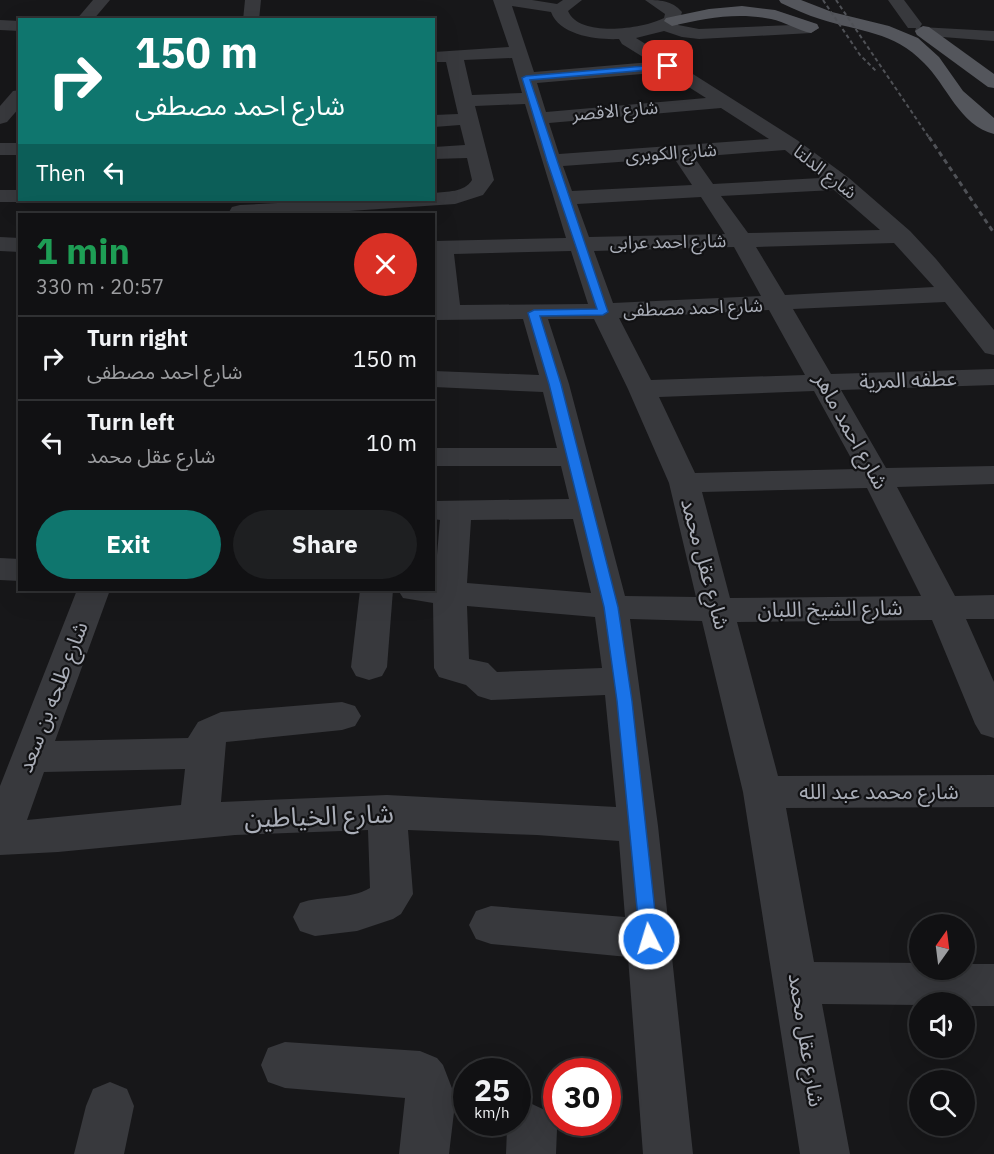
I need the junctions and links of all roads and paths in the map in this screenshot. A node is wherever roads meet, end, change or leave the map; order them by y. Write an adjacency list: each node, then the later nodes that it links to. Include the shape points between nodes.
1 (102, 0): 11 (street)
2 (253, 0): 12 (street)
3 (501, 0): 10 (street); 25 (street, شارع عقل محمد)
4 (574, 0): 10 (street)
5 (653, 0): 13 (street)
6 (749, 0): 13 (main road)
7 (787, 0): 19 (main road, via 826,16)
8 (830, 0): 17 (main road, via 887,14)
9 (896, 0): 17 (street)
10 (560, 9): 18 (street, via 562,19 581,28)
11 (86, 18)
12 (251, 18)
13 (669, 18): 16 (street, via 682,32 699,34); 18 (street, via 642,32)
14 (0, 25): 15 (street)
15 (18, 26)
16 (811, 28): 19 (main road, via 847,35)
17 (918, 28): 20 (street); 24 (main road)
18 (627, 33): 23 (street, شارع الدلتا, via 628,39)
19 (896, 34): 26 (main road, via 922,49)
20 (994, 36)
21 (454, 56): 22 (street); 25 (street); 28 (street)
22 (435, 57)
23 (668, 66): 25 (street); 29 (street, شارع الدلتا)
24 (994, 83)
25 (529, 86): 28 (street); 31 (street, شارع الاقصر); 42 (street, شارع عقل محمد)
26 (956, 95): 30 (main road); 35 (main road)
27 (18, 96): 32 (street)
28 (459, 98): 33 (street); 39 (street)
29 (728, 102): 31 (street, شارع الاقصر); 36 (street, شارع الدلتا)
30 (994, 106)
31 (669, 107): 34 (street)
32 (0, 118)
33 (435, 120)
34 (683, 122)
35 (994, 128)
36 (790, 144): 41 (street, شارع الكوبرى); 43 (street, شارع الدلتا)
37 (0, 149): 38 (street)
38 (18, 149)
39 (477, 150): 40 (street); 48 (street, via 481,186 470,194)
40 (435, 153)
41 (681, 153): 42 (street, شارع الكوبرى); 44 (street, شارع احمد ماهر)
42 (551, 161): 47 (street, شارع عقل محمد)
43 (841, 183): 44 (street); 52 (street, شارع الدلتا)
44 (705, 191): 47 (street); 53 (street, شارع احمد ماهر)
45 (0, 196): 46 (street)
46 (18, 196)
47 (564, 198): 55 (street, شارع عقل محمد)
48 (435, 199)
49 (392, 201): 50 (street)
50 (321, 203): 51 (street)
51 (240, 209)
52 (902, 236): 53 (street, شارع احمد عرابى); 58 (street, شارع الدلتا)
53 (741, 240): 55 (street, شارع احمد عرابى); 59 (street, شارع احمد ماهر)
54 (0, 244): 56 (street)
55 (579, 244): 57 (street, شارع احمد عرابى); 60 (street, شارع عقل محمد)
56 (18, 245)
57 (438, 248): 61 (street)
58 (952, 294): 59 (street, شارع احمد مصطفى); 63 (street, شارع الدلتا)
59 (780, 304): 60 (street, شارع احمد مصطفى); 66 (street, شارع احمد ماهر)
60 (603, 312): 62 (street, شارع احمد مصطفى); 68 (street, شارع عقل محمد)
61 (441, 313): 62 (street, شارع احمد مصطفى)
62 (534, 313): 67 (street)
63 (994, 347)
64 (994, 377): 66 (street, عطفه المرية)
65 (435, 379): 67 (street)
66 (824, 383): 68 (street, عطفه المرية); 72 (street, شارع احمد ماهر)
67 (555, 384): 70 (street)
68 (642, 389): 73 (street, شارع عقل محمد)
69 (435, 457): 70 (street)
70 (573, 457): 74 (street)
71 (994, 475): 72 (street)
72 (877, 478): 73 (street); 83 (street, شارع احمد ماهر)
73 (684, 483): 85 (street, شارع عقل محمد)
74 (587, 509): 75 (street); 82 (street)
75 (445, 510): 81 (street)
76 (0, 569): 77 (street)
77 (18, 570)
78 (93, 591): 91 (street, شارع طلحه بن سعد)
79 (376, 591): 86 (street)
80 (432, 591): 81 (street, شارع الشيخ اللبان)
81 (450, 592): 82 (street, شارع الشيخ اللبان); 87 (street, via 451,665 456,671 475,672 491,686)
82 (611, 607): 85 (street, شارع الشيخ اللبان); 87 (street)
83 (944, 607): 84 (street, شارع الشيخ اللبان); 85 (street, شارع الشيخ اللبان); 89 (street, شارع احمد ماهر)
84 (994, 607)
85 (718, 610): 93 (street, شارع عقل محمد)
86 (369, 667)
87 (622, 681): 96 (street)
88 (342, 716): 90 (street, via 215,729 207,738)
89 (994, 724)
90 (205, 753): 91 (street); 95 (street)
91 (29, 757): 97 (street, شارع طلحه بن سعد)
92 (994, 791): 93 (street, شارع محمد عبد الله)
93 (763, 792): 101 (street, شارع عقل محمد)
94 (387, 812): 95 (street, شارع الخياطين); 96 (street, شارع الخياطين, via 552,818); 98 (street, via 392,894 386,903)
95 (200, 820): 97 (street, شارع الخياطين, via 47,837)
96 (638, 826): 100 (street)
97 (0, 837)
98 (315, 916)
99 (491, 925): 100 (street)
100 (649, 939): 107 (street)
101 (797, 983): 102 (street); 108 (street, شارع عقل محمد)
102 (994, 985)
103 (285, 1065): 106 (street, via 420,1075 427,1081 430,1097)
104 (110, 1106): 105 (street)
105 (99, 1154)
106 (424, 1154)
107 (668, 1154)
108 (825, 1154)

